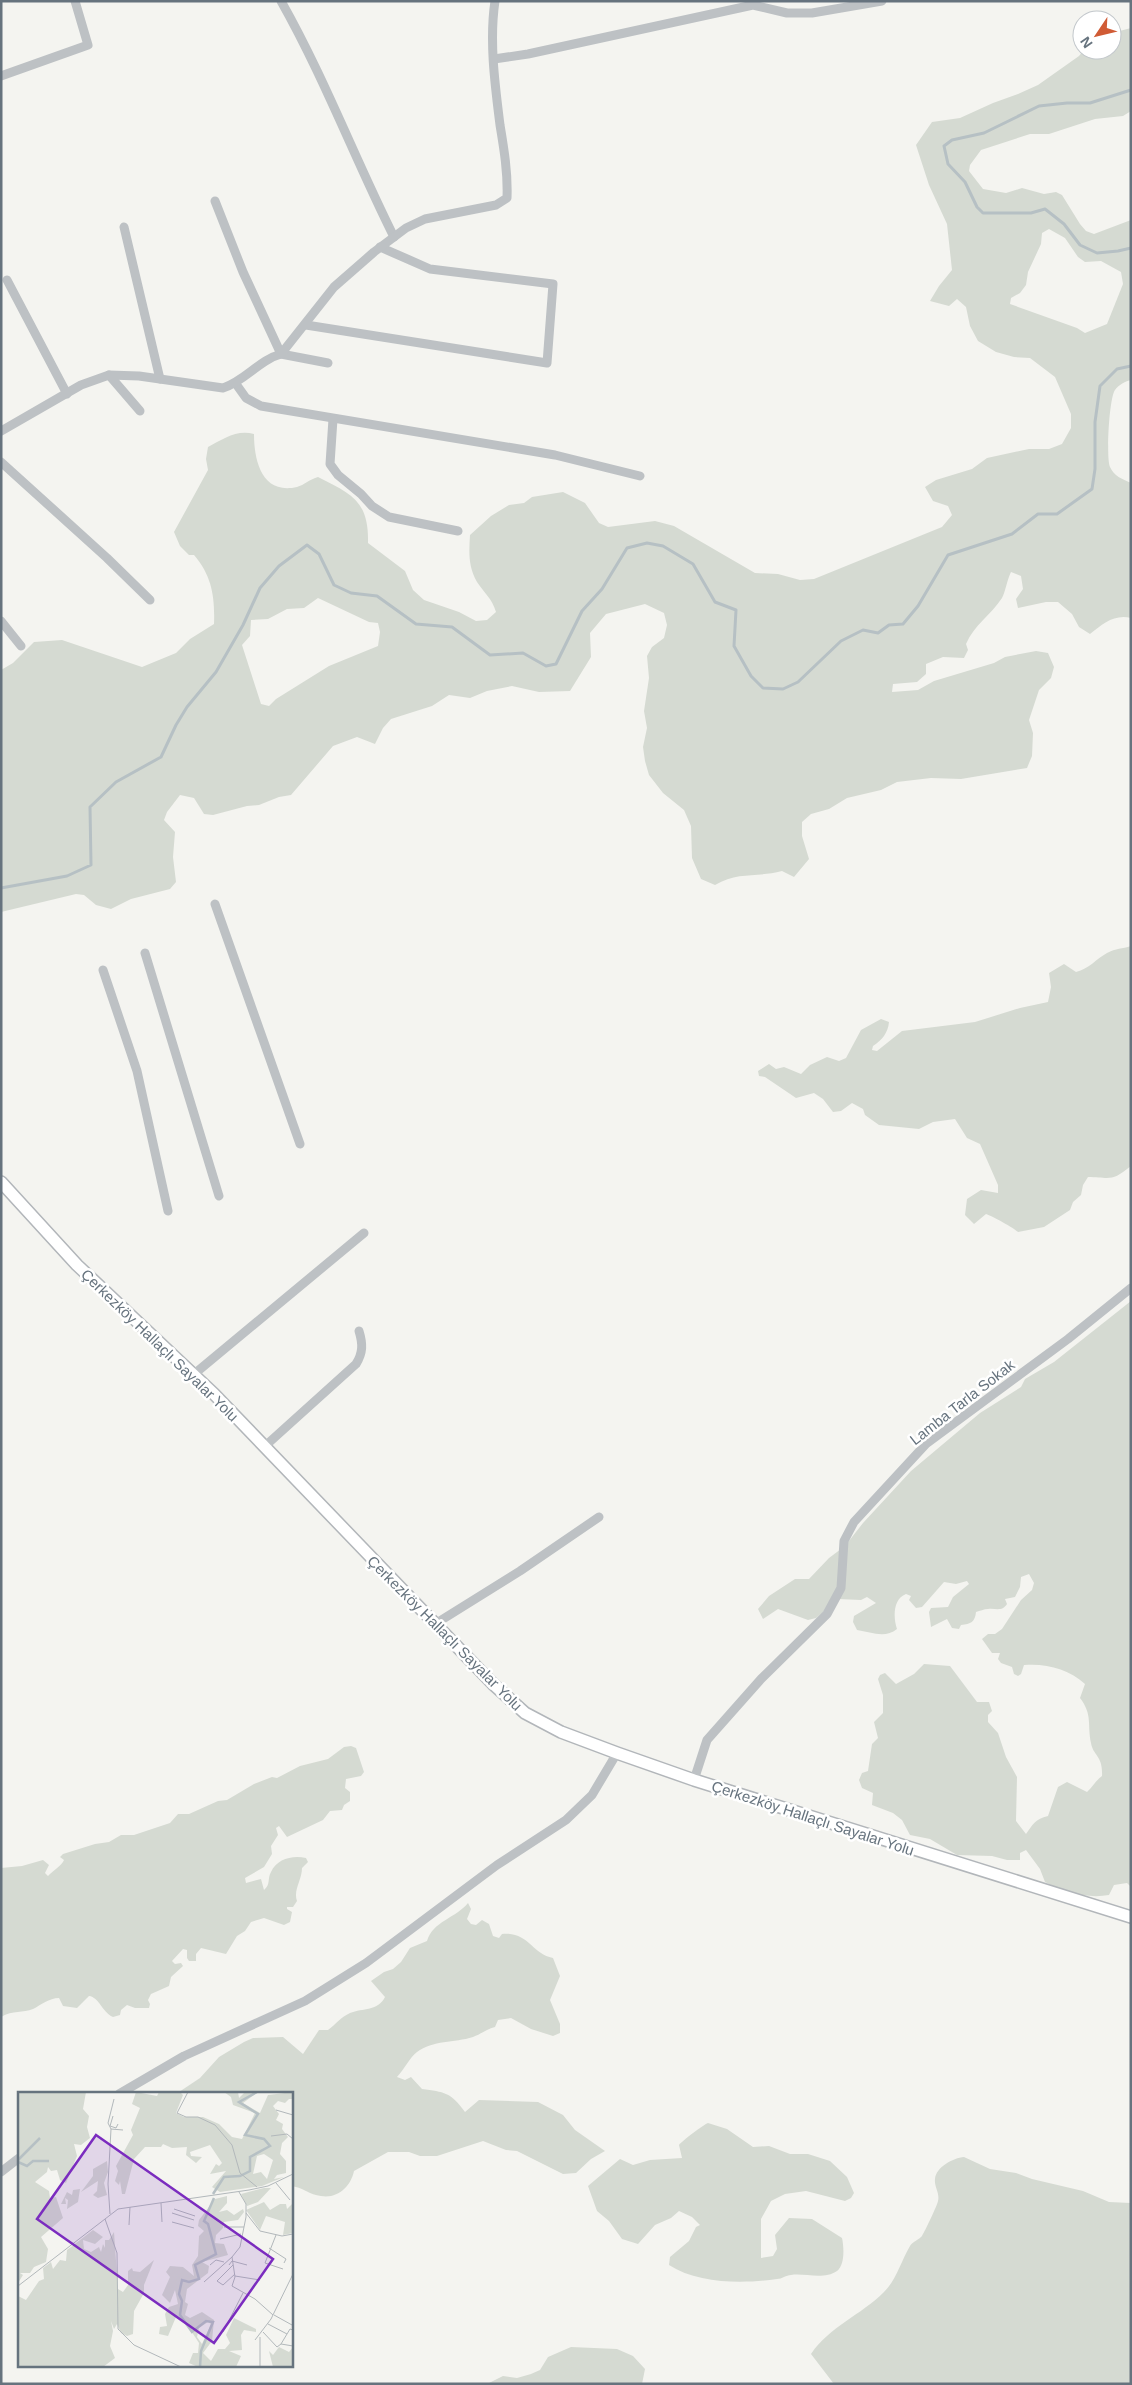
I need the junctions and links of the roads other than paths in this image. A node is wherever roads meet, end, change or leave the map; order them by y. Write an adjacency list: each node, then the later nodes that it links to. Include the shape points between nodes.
1 (74, 1): 6 (street, via 88,45)
2 (281, 1): 9 (street, via 305,44)
3 (495, 1): 5 (street)
4 (882, 1): 5 (street, via 812,14 787,13 753,5)
5 (494, 59): 9 (street, via 507,198 496,205 425,219)
6 (1, 76)
7 (215, 201): 13 (street)
8 (124, 226): 16 (street)
9 (394, 238): 10 (street)
10 (380, 247): 12 (street, via 334,287); 12 (street, via 430,269 553,284 547,363)
11 (7, 280): 18 (street)
12 (306, 325): 13 (street)
13 (281, 354): 14 (street); 17 (street)
14 (328, 362)
15 (109, 375): 16 (street); 18 (street); 19 (street)
16 (160, 379): 17 (street, via 223,388)
17 (236, 384): 20 (street, via 246,398 261,406)
18 (67, 394): 21 (street)
19 (140, 411)
20 (333, 419): 23 (street, via 555,455); 24 (street, via 330,464 372,506 388,517)
21 (1, 431)
22 (1, 462): 25 (street)
23 (640, 476)
24 (458, 531)
25 (150, 600)
26 (1, 621): 27 (street)
27 (21, 646)
28 (215, 904): 31 (street)
29 (146, 953): 33 (street)
30 (103, 970): 34 (street, via 137,1071)
31 (300, 1144)
32 (1, 1182): 38 (main road, Çerkezköy Hallaçlı Sayalar Yolu, via 77,1265)
33 (219, 1196)
34 (168, 1211)
35 (364, 1233): 38 (street)
36 (1131, 1288): 43 (street, Lamba Tarla Sokak, via 926,1444 854,1522 844,1541 841,1588 828,1614 761,1679 707,1740)
37 (359, 1331): 39 (street, via 362,1355 356,1364)
38 (193, 1375): 39 (main road, Çerkezköy Hallaçlı Sayalar Yolu)
39 (264, 1447): 41 (main road, Çerkezköy Hallaçlı Sayalar Yolu)
40 (599, 1517): 41 (street)
41 (435, 1624): 42 (main road, Çerkezköy Hallaçlı Sayalar Yolu, via 525,1714 561,1732)
42 (617, 1753): 43 (main road, Çerkezköy Hallaçlı Sayalar Yolu); 45 (street, via 592,1795 566,1820 497,1865 366,1963 305,2001 184,2056)
43 (694, 1780): 44 (main road, Çerkezköy Hallaçlı Sayalar Yolu)
44 (1131, 1917)
45 (121, 2092)
46 (18, 2159): 47 (street)
47 (1, 2172)

